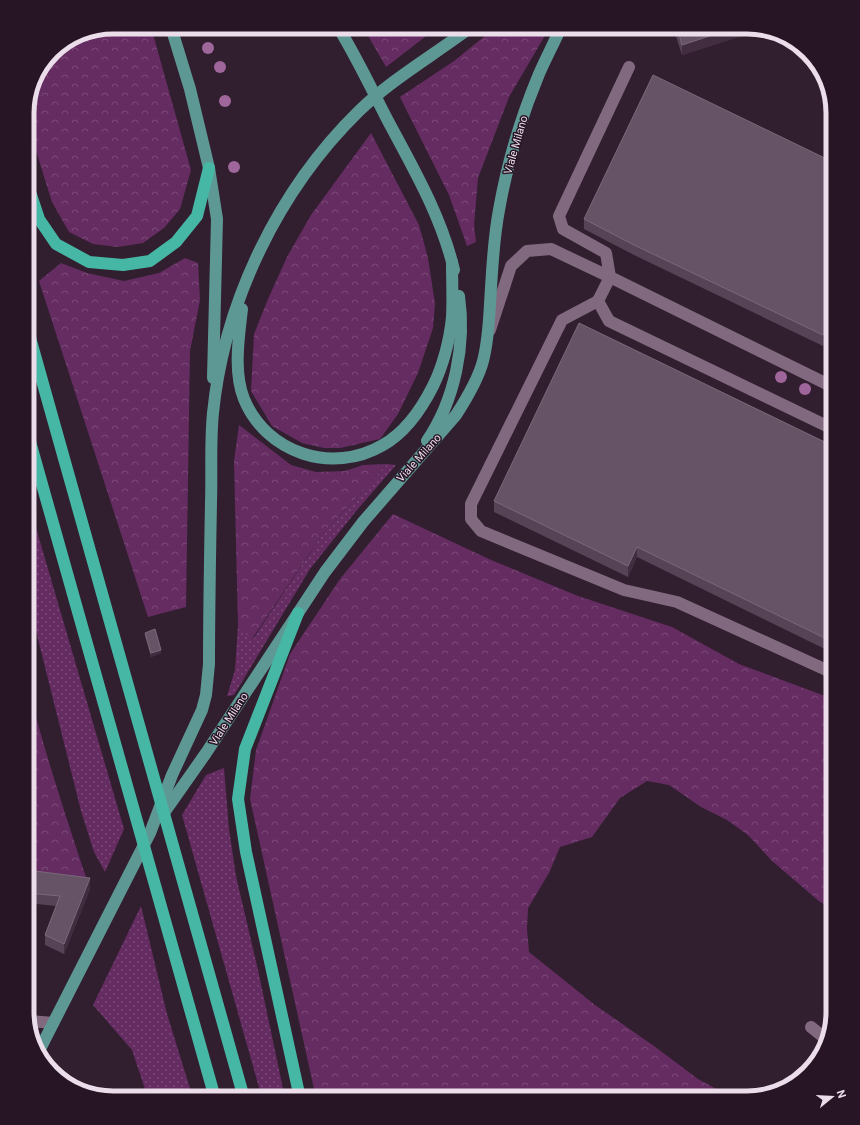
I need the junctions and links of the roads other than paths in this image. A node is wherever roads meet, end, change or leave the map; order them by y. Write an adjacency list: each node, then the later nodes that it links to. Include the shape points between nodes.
1 (173, 34): 6 (main road)
2 (342, 34): 8 (main road, via 420,180 446,240)
3 (461, 34): 10 (main road, Viale Milano, via 399,78 338,133 293,192 271,228)
4 (558, 34): 12 (main road, Viale Milano, via 540,73 514,145 501,203)
5 (629, 67): 9 (lane, via 559,216 563,229 606,253)
6 (209, 168): 7 (highway, via 197,216 176,242 150,261 123,265 89,262 56,244 39,219); 15 (main road, via 217,219)
7 (34, 204)
8 (452, 262): 10 (main road, via 452,317 449,333 439,370 417,414 407,427 383,445 363,454 340,459 310,456 285,446 260,426 251,413 243,398 238,365 238,340); 18 (main road, via 460,301 461,321 455,374 440,418)
9 (610, 277): 11 (lane); 12 (lane, via 551,250 527,251 512,266); 14 (lane)
10 (246, 283): 15 (main road, Viale Milano, via 226,345)
11 (598, 300): 16 (lane, via 608,321); 20 (lane, via 562,320 471,504 471,520 481,531 624,590 677,602)
12 (488, 337): 18 (main road, Viale Milano, via 483,361 467,399 445,429)
13 (34, 352): 28 (highway)
14 (826, 384)
15 (213, 414): 21 (main road, Viale Milano, via 207,687 203,705)
16 (826, 426)
17 (34, 456): 27 (highway)
18 (408, 470): 19 (main road, Viale Milano, via 363,522)
19 (298, 613): 21 (main road, Viale Milano, via 206,754); 29 (highway, via 244,749 238,799 246,852)
20 (826, 670)
21 (150, 833): 23 (main road, Viale Milano)
22 (35, 1021): 23 (lane)
23 (52, 1023): 26 (main road, Viale Milano)
24 (811, 1027): 25 (lane)
25 (822, 1036)
26 (41, 1046)
27 (214, 1091)
28 (242, 1091)
29 (298, 1091)

